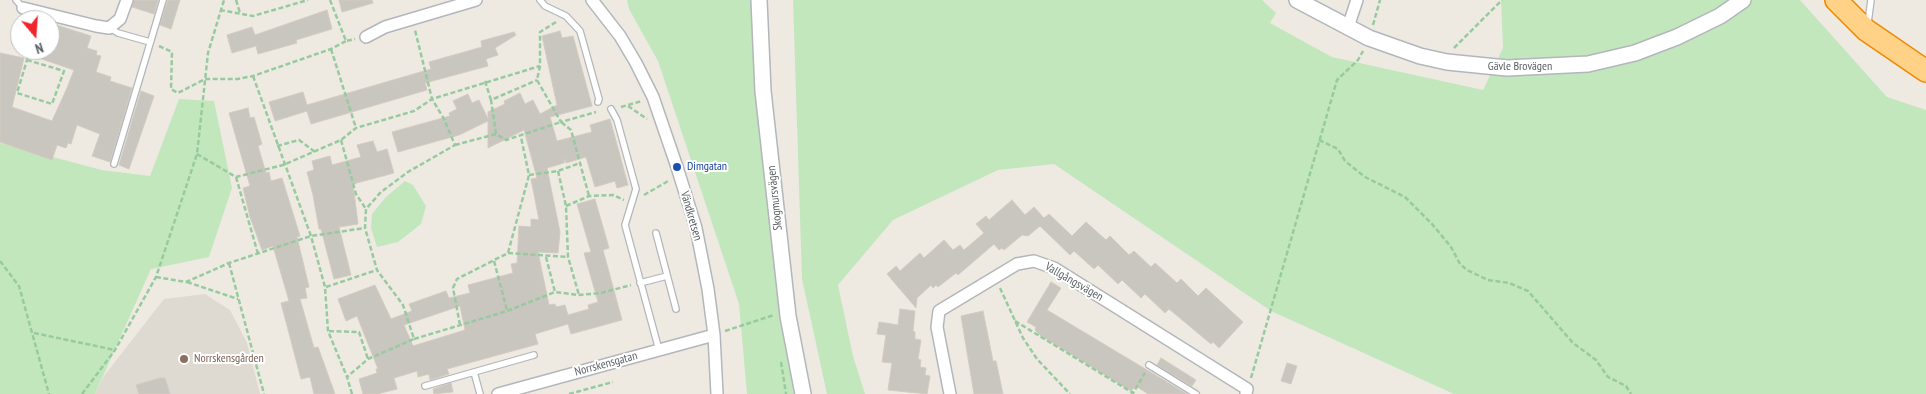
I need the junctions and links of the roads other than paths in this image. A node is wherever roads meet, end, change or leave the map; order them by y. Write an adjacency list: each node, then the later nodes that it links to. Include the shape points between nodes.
1 (127, 0): 14 (street, via 120,19)
2 (163, 0): 17 (lane)
3 (476, 0): 16 (street, via 384,27)
4 (540, 0): 19 (lane, via 566,16 580,31)
5 (592, 0): 26 (street, Vändkretsen, via 620,36 653,97 696,228)
6 (759, 0): 36 (street, Skogmursvägen, via 768,140 788,316)
7 (1296, 0): 13 (street, Gävle Brovägen)
8 (1357, 0): 13 (street)
9 (1743, 0): 13 (street, Gävle Brovägen, via 1720,16 1677,37 1635,53 1588,64 1507,68 1447,62 1369,38)
10 (1836, 0): 15 (highway)
11 (1871, 0): 15 (lane)
12 (20, 4): 14 (street)
13 (1348, 27)
14 (109, 28): 17 (lane)
15 (1866, 30): 18 (highway)
16 (366, 36)
17 (150, 42): 21 (lane)
18 (1926, 71)
19 (598, 102)
20 (611, 109): 24 (lane, via 636,188 625,225)
21 (114, 164)
22 (656, 233): 23 (lane)
23 (667, 276): 24 (lane); 25 (lane)
24 (640, 283): 27 (lane)
25 (676, 309)
26 (714, 335): 27 (street, Norrskensgatan); 35 (street, Vändkretsen)
27 (659, 350): 34 (street, Norrskensgatan)
28 (534, 356): 30 (lane)
29 (1149, 365): 38 (lane)
30 (474, 372): 31 (lane); 33 (lane)
31 (425, 386)
32 (1246, 391): 37 (street, Vallgångsvägen, via 1054,268 1034,261 1017,264 939,311 937,327)
33 (480, 394)
34 (498, 394)
35 (716, 394)
36 (802, 394)
37 (950, 394)
38 (1196, 394)

